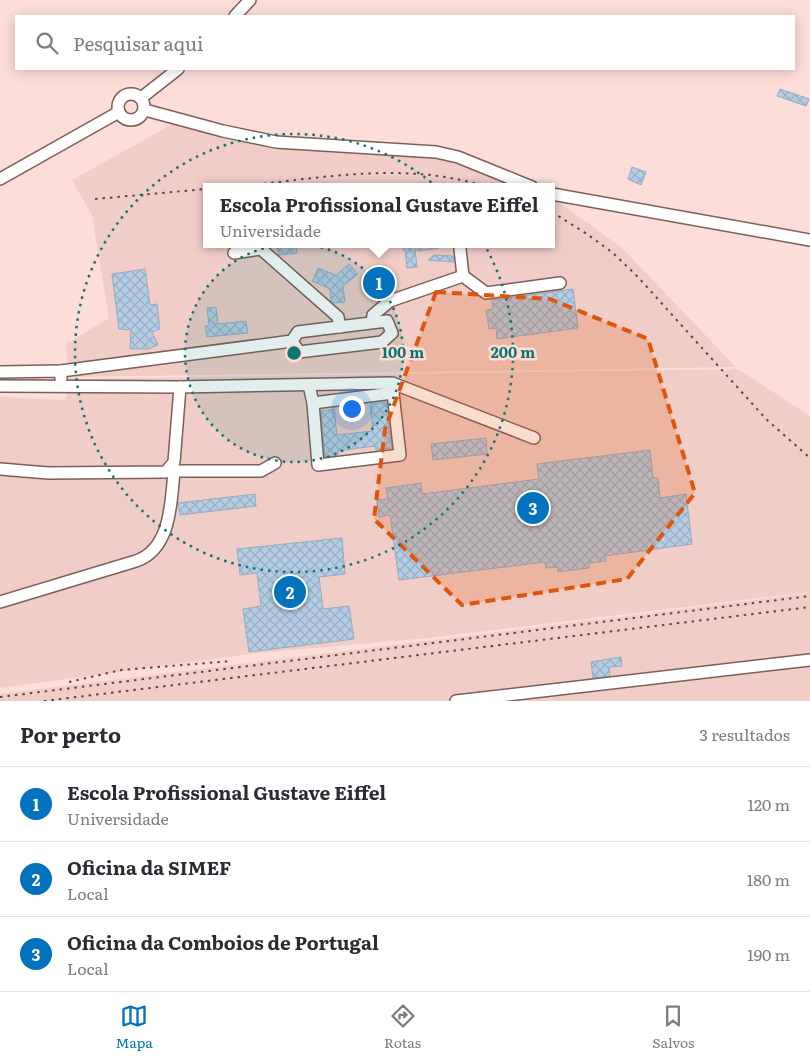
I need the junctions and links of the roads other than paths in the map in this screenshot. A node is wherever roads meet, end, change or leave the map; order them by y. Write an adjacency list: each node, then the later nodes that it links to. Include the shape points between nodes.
1 (250, 0): 2 (street)
2 (236, 15)
3 (177, 70): 4 (street)
4 (141, 98): 5 (street); 6 (street, via 133,94 124,96 118,103)
5 (145, 110): 6 (street, via 140,118 132,121 124,119); 8 (street, via 276,142 436,152 458,157)
6 (119, 112): 7 (street)
7 (0, 179)
8 (522, 183)
9 (555, 195): 10 (street)
10 (810, 240)
11 (460, 249): 13 (street)
12 (234, 253): 16 (street, via 261,249 338,317)
13 (463, 276): 14 (street, via 486,293); 15 (street, via 390,301 373,314)
14 (560, 283)
15 (372, 322): 16 (street); 17 (street, via 388,321 392,332 382,342 299,352)
16 (340, 327): 17 (street, via 298,332)
17 (292, 341): 18 (street)
18 (61, 371): 19 (street); 21 (street)
19 (0, 372)
20 (0, 386): 21 (street)
21 (61, 386): 23 (street)
22 (309, 386): 23 (street); 24 (street); 25 (street)
23 (180, 387): 29 (street)
24 (392, 388): 25 (street); 25 (street, via 400,455 318,465); 26 (street)
25 (313, 403)
26 (534, 438)
27 (275, 463): 29 (street, via 261,471)
28 (0, 469): 29 (street, via 58,472)
29 (171, 470): 30 (street, via 168,515 160,542 151,554)
30 (0, 602)
31 (810, 660): 33 (street)
32 (456, 701): 33 (street)
33 (461, 701)

